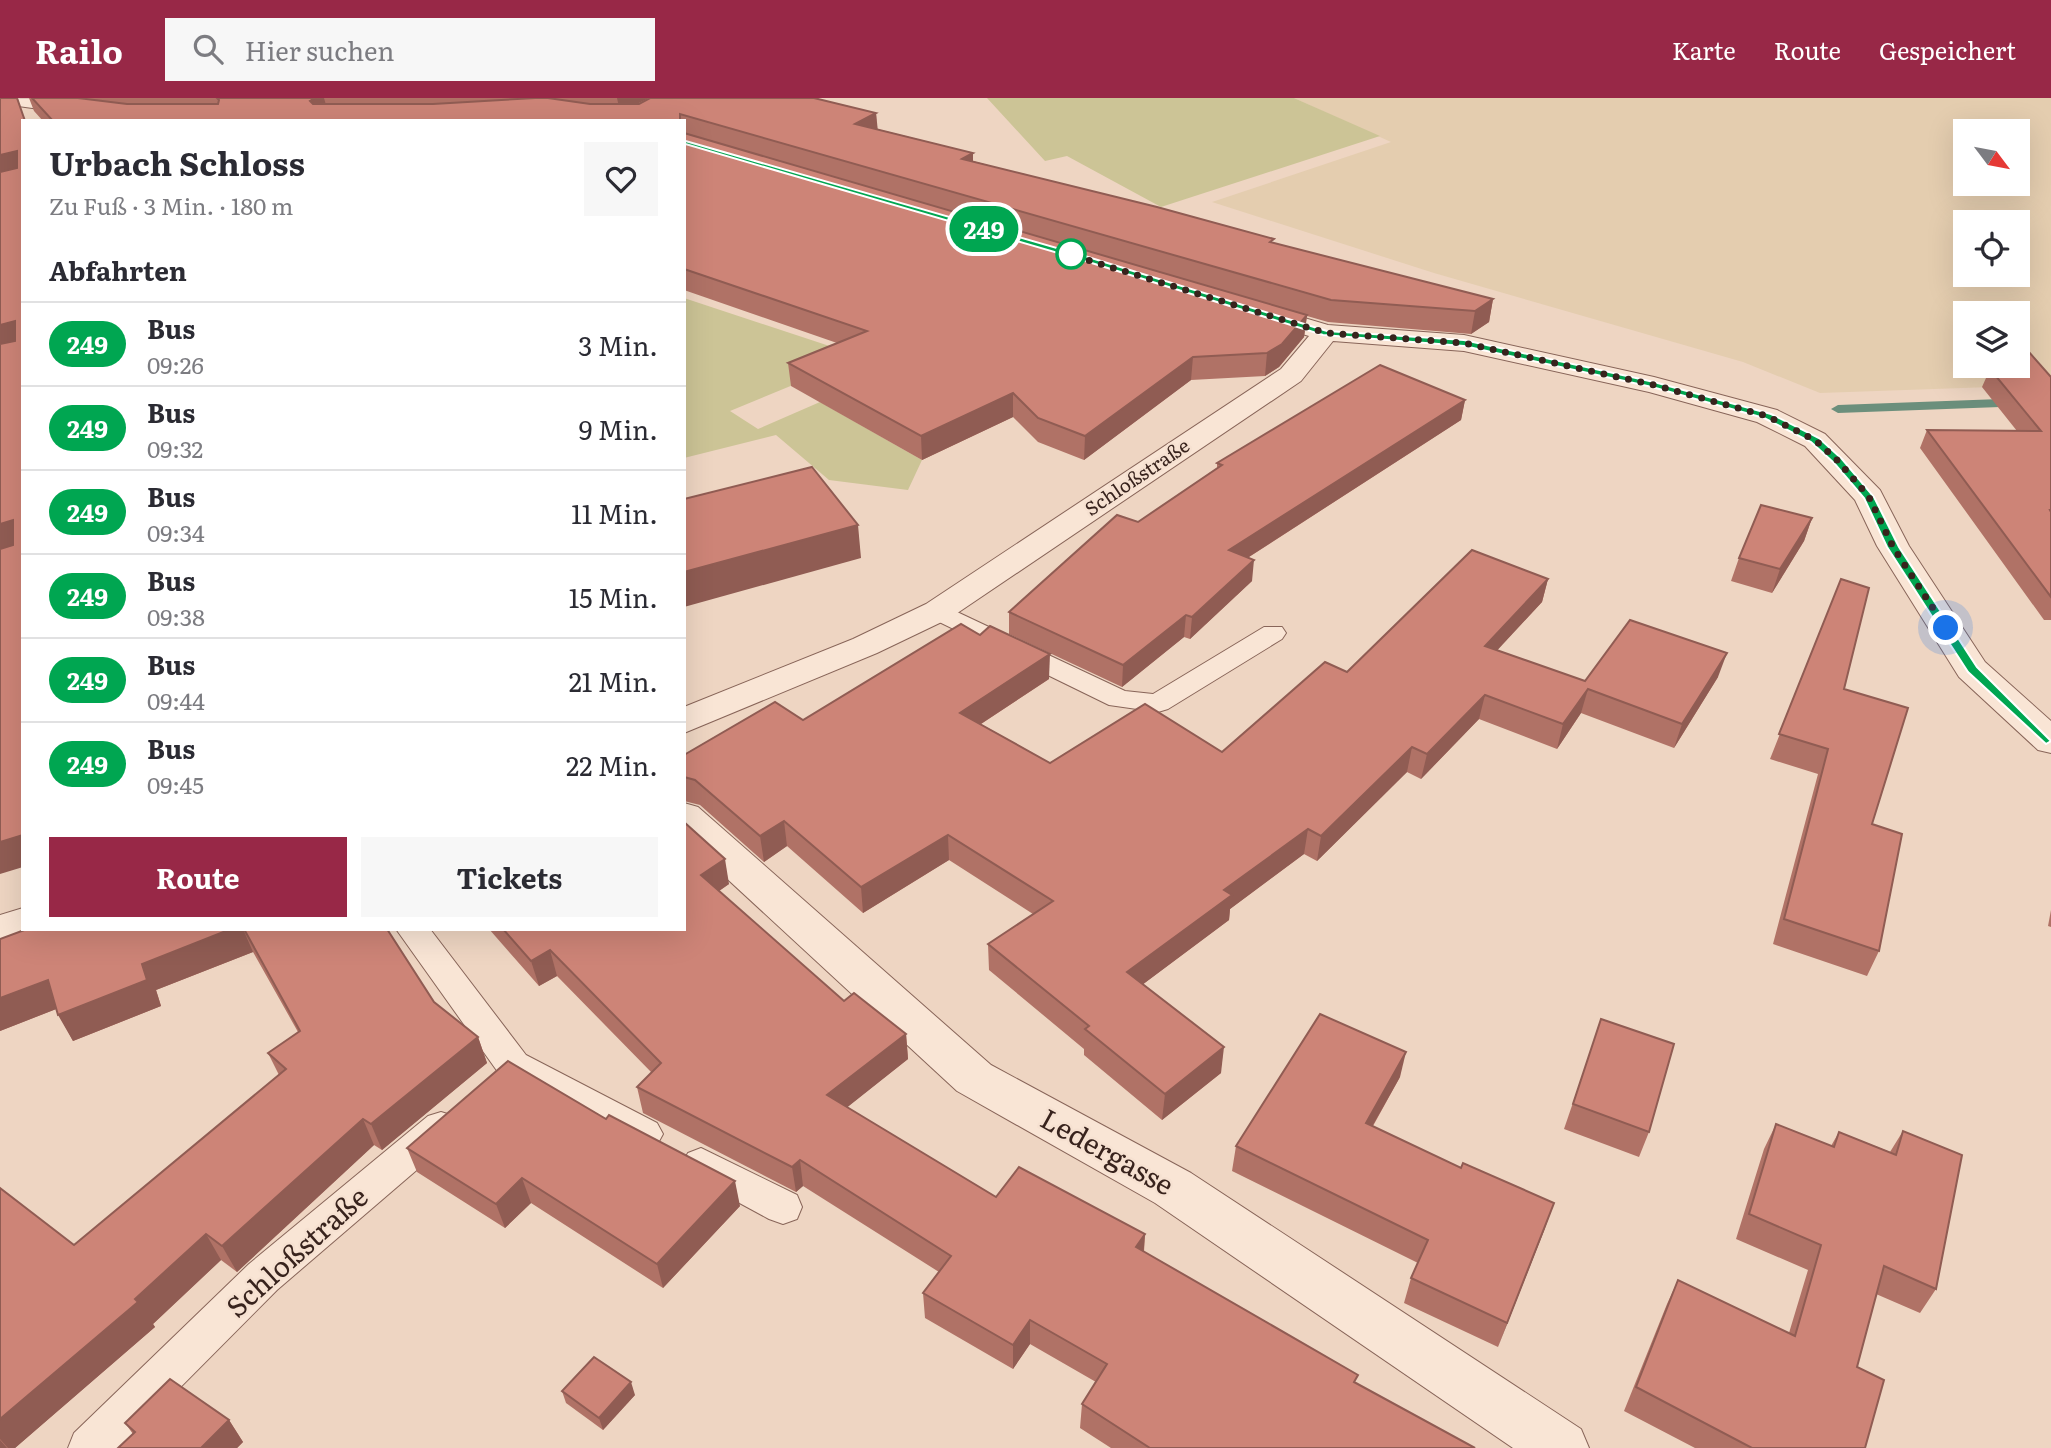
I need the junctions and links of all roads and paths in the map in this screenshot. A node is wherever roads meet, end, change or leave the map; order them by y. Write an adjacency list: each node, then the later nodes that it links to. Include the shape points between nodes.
1 (4, 98): 2 (street)
2 (103, 111)
3 (1238, 306): 4 (street)
4 (1326, 333): 5 (street, Schloßstraße, via 1291,374); 8 (street, via 1464,343 1727,402 1815,440 1869,497 1893,547 1972,669)
5 (938, 611): 6 (lane, via 1119,699 1158,703); 7 (street, Schloßstraße)
6 (1273, 633)
7 (686, 720)
8 (2051, 741)
9 (686, 818): 16 (street, Ledergasse, via 974,1078 1173,1188)
10 (21, 924): 11 (street)
11 (0, 931)
12 (413, 931): 13 (lane)
13 (513, 1065): 14 (lane); 15 (lane, Schloßstraße, via 263,1277)
14 (783, 1207)
15 (90, 1448)
16 (1560, 1448)

